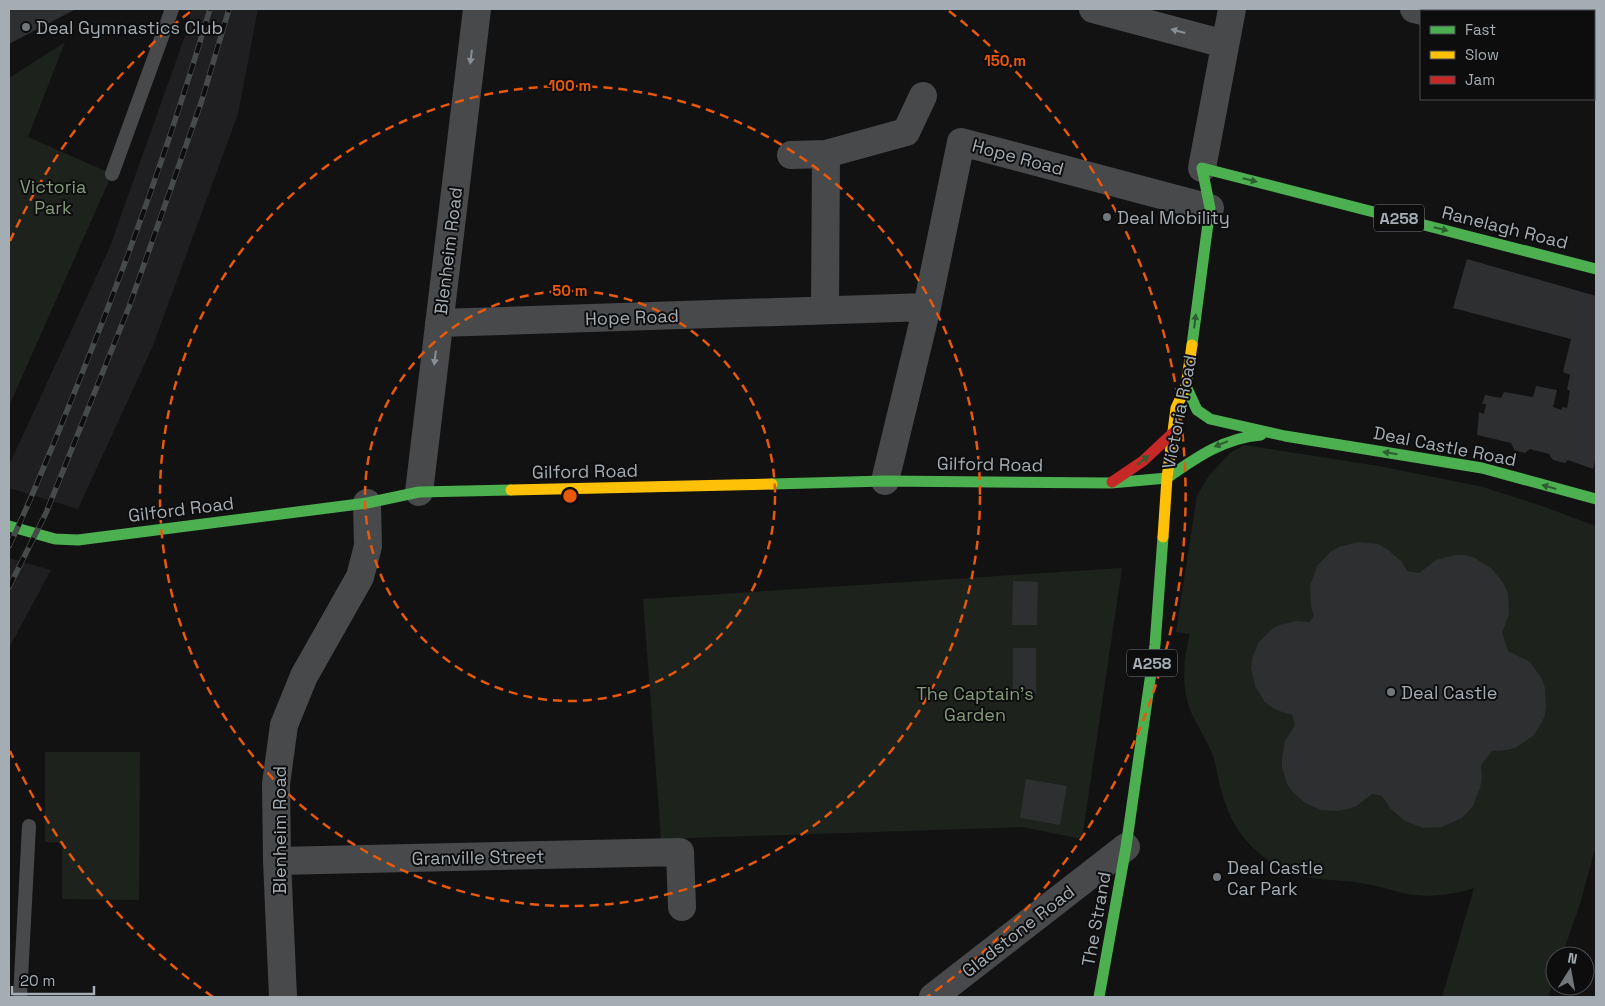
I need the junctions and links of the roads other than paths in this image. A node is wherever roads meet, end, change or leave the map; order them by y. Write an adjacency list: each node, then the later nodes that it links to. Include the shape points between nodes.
1 (172, 9): 10 (lane)
2 (477, 9): 15 (street, Blenheim Road, one-way to 15)
3 (1093, 9): 5 (street, one-way to 3)
4 (1232, 9): 5 (street, Victoria Road)
5 (1225, 44): 9 (street, Victoria Road)
6 (923, 96): 7 (street, via 906,132)
7 (826, 154): 8 (street); 14 (street)
8 (791, 156)
9 (1202, 168): 11 (main road, Victoria Road / A258); 12 (main road, Ranelagh Road / A258, one-way to 12)
10 (112, 174)
11 (1210, 208): 13 (street, Hope Road, via 961,142); 16 (main road, Victoria Road / A258, one-way to 11)
12 (1596, 269)
13 (928, 307): 14 (street, Hope Road); 20 (street, Hope Road)
14 (825, 310): 15 (street, Hope Road)
15 (439, 323): 22 (street, Blenheim Road, one-way to 22)
16 (1186, 386): 17 (main road, Victoria Road / A258, via 1176,408); 18 (main road, Deal Castle Road, via 1194,406 1204,417)
17 (1173, 434): 19 (main road, Victoria Road / A258); 21 (main road, one-way to 17, via 1143,461)
18 (1285, 436): 19 (main road, Deal Castle Road, one-way to 19, via 1248,435 1224,442); 23 (main road, Deal Castle Road, one-way to 18, via 1482,468)
19 (1166, 478): 21 (main road, Gilford Road); 27 (main road, Victoria Road / A258, via 1155,646)
20 (885, 481): 21 (main road, Gilford Road); 22 (main road, Gilford Road)
21 (1111, 483)
22 (419, 492): 24 (main road, Gilford Road)
23 (1596, 499)
24 (367, 503): 25 (main road, Gilford Road, via 78,540 55,540); 28 (street, Blenheim Road, via 368,546 360,576 304,676 284,725 276,784)
25 (9, 526)
26 (29, 826): 30 (lane)
27 (1126, 847): 32 (street, Gladstone Road); 33 (main road, The Strand / A258)
28 (277, 861): 29 (street, Granville Street, via 680,852); 31 (street, Blenheim Road)
29 (682, 908)
30 (20, 997)
31 (283, 997)
32 (933, 997)
33 (1099, 997)

